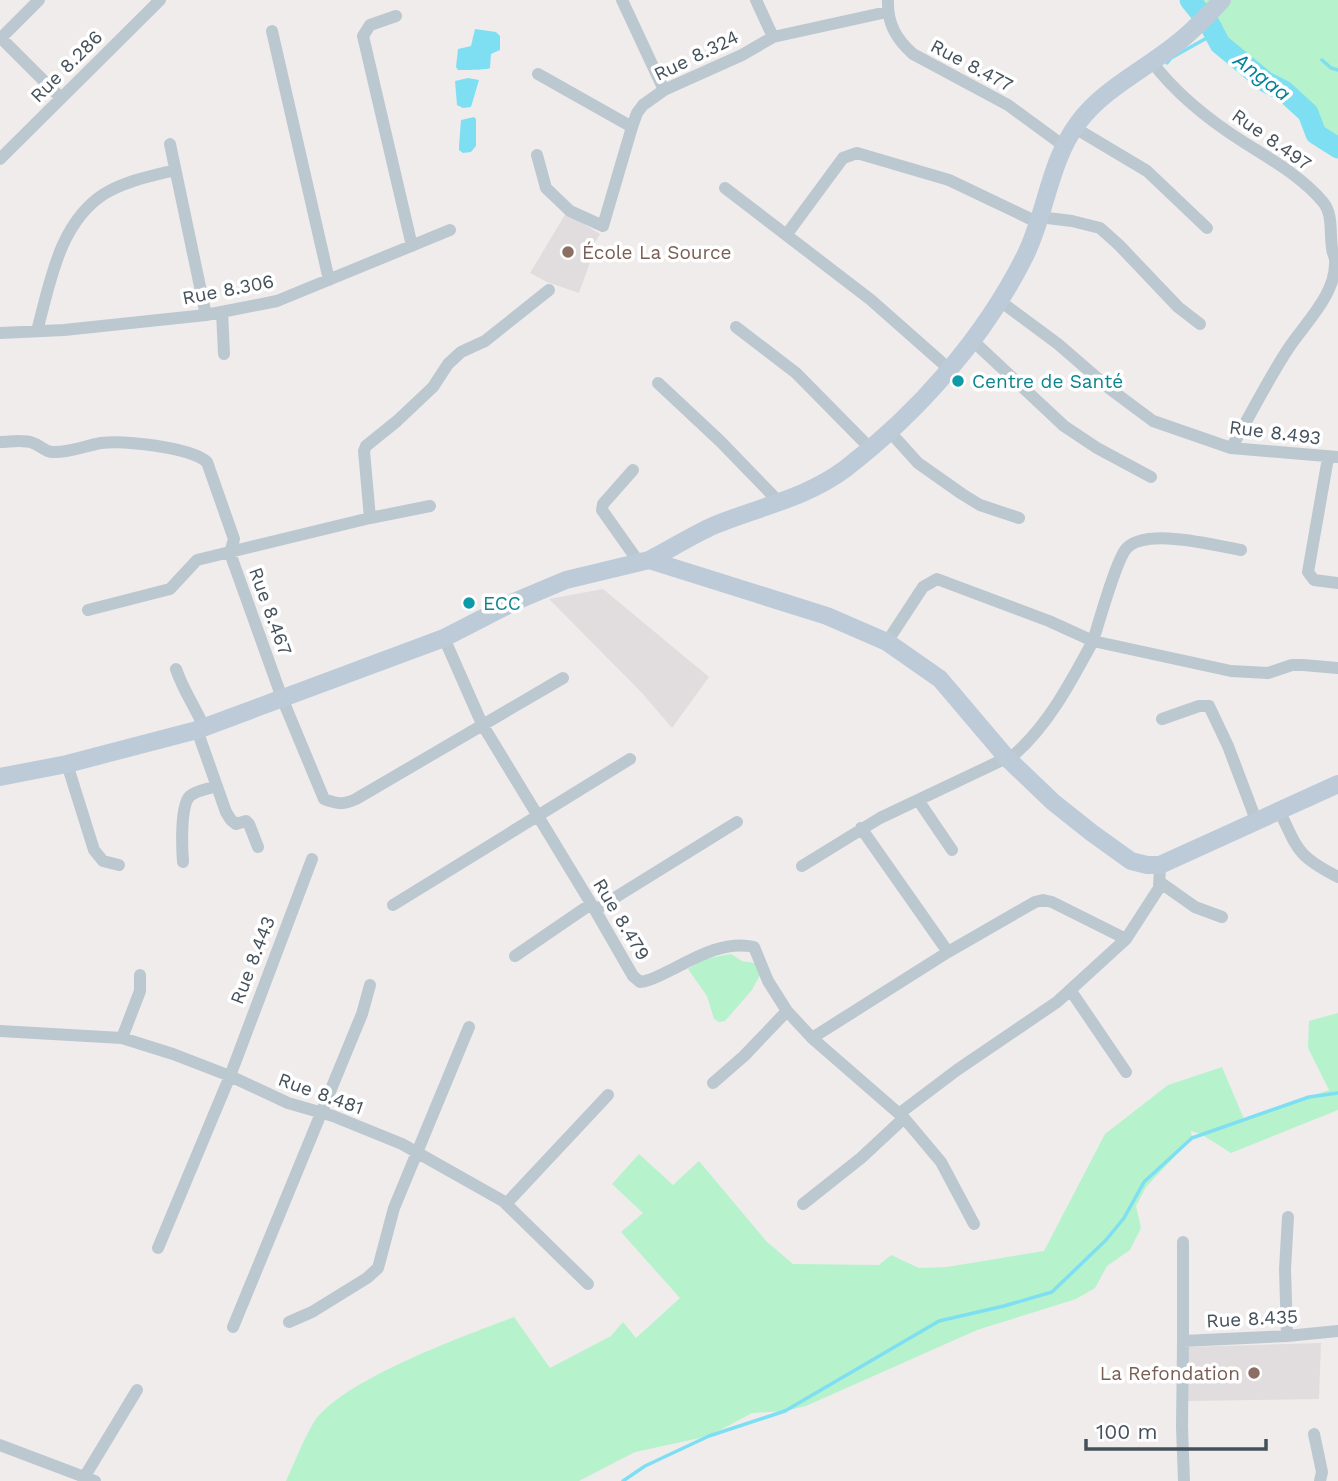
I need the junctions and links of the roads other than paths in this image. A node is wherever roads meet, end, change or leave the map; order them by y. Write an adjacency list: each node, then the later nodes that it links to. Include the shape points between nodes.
1 (39, 0): 10 (street)
2 (160, 0): 14 (street, Rue 8.286)
3 (622, 0): 13 (street)
4 (756, 0): 9 (street)
5 (888, 6): 9 (street, Rue 8.324); 18 (street, Rue 8.477, via 892,29 913,54 1008,105)
6 (1211, 12): 11 (street)
7 (396, 16): 27 (street, via 370,25 362,36)
8 (272, 32): 29 (street)
9 (773, 37): 13 (street, Rue 8.324)
10 (1, 38): 14 (street)
11 (1152, 62): 16 (street, via 1097,103); 28 (street, Rue 8.497, via 1185,99 1276,161 1324,203)
12 (538, 74): 15 (street)
13 (664, 90): 15 (street, Rue 8.324, via 643,105)
14 (61, 98): 20 (street, Rue 8.286)
15 (632, 127): 19 (street, Rue 8.324, via 605,224 600,227 570,211 546,188)
16 (1074, 128): 18 (street); 24 (street, via 1147,171)
17 (170, 144): 21 (street)
18 (1064, 146): 23 (street)
19 (537, 155)
20 (0, 159)
21 (175, 170): 33 (street); 36 (street, via 102,195 73,227 55,262)
22 (725, 188): 26 (street)
23 (1038, 220): 26 (street, via 949,180 857,153 844,158); 31 (street, via 1026,254); 34 (street, via 1100,228)
24 (1206, 228)
25 (450, 230): 27 (street, Rue 8.306)
26 (787, 234): 40 (street)
27 (412, 246): 29 (street, Rue 8.306)
28 (1336, 262): 45 (street, via 1321,303)
29 (329, 280): 32 (street, Rue 8.306, via 277,301)
30 (549, 290): 51 (street, via 485,341 461,352 433,387 366,446)
31 (1000, 301): 38 (street); 45 (street, Rue 8.493, via 1153,421)
32 (222, 312): 33 (street, Rue 8.306); 39 (street)
33 (206, 315): 36 (street, Rue 8.306)
34 (1200, 324)
35 (736, 327): 44 (street, via 796,373)
36 (37, 331): 37 (street, Rue 8.306)
37 (0, 333)
38 (972, 340): 40 (street); 48 (street, via 1063,426)
39 (224, 354)
40 (948, 368): 42 (street)
41 (658, 383): 49 (street)
42 (890, 432): 44 (street); 52 (street, via 918,463 962,494)
43 (0, 442): 54 (street, Rue 8.467, via 33,443 57,452 120,442 199,456 206,463 234,539)
44 (870, 448): 49 (street, via 830,480)
45 (1231, 448): 46 (street, Rue 8.493)
46 (1333, 458): 56 (street, via 1308,572 1314,580)
47 (633, 470): 55 (street, via 602,510)
48 (1151, 477)
49 (780, 503): 55 (street, via 714,526)
50 (429, 506): 51 (street)
51 (370, 518): 54 (street)
52 (1019, 518)
53 (1241, 550): 59 (street, via 1160,537 1139,539 1123,553)
54 (230, 553): 57 (street, via 197,560 170,589); 64 (street, Rue 8.467)
55 (643, 561): 58 (street, via 566,580); 60 (street, via 827,616)
56 (1338, 583)
57 (88, 610)
58 (444, 638): 64 (street); 66 (street, Rue 8.479)
59 (1093, 640): 60 (street, via 937,579 923,587); 61 (street, via 1231,671 1268,673 1292,665); 68 (street, via 1041,724 1026,744)
60 (887, 642): 68 (street, via 940,679)
61 (1338, 668)
62 (176, 669): 67 (street)
63 (563, 678): 66 (street)
64 (282, 698): 66 (street, Rue 8.467, via 324,799 335,803 356,799); 67 (street)
65 (1162, 719): 77 (street, via 1209,706)
66 (482, 724): 76 (street, Rue 8.479)
67 (201, 729): 70 (street); 73 (street)
68 (1007, 758): 74 (street); 86 (street, via 1053,802 1118,852)
69 (630, 759): 76 (street)
70 (66, 764): 71 (street); 84 (street, via 94,850 103,861)
71 (0, 777)
72 (1338, 783): 75 (street)
73 (217, 786): 80 (street, via 231,820 236,824 246,821); 83 (street, via 193,794 186,802)
74 (918, 800): 79 (street); 81 (street)
75 (1279, 810): 77 (street); 87 (street, via 1302,854)
76 (536, 816): 88 (street); 89 (street, Rue 8.479)
77 (1256, 820): 86 (street)
78 (737, 822): 89 (street)
79 (861, 828): 85 (street); 92 (street)
80 (258, 846)
81 (952, 850)
82 (312, 859): 103 (street, Rue 8.443)
83 (183, 862)
84 (118, 865)
85 (802, 866)
86 (1160, 874): 90 (street, via 1195,906); 91 (street, via 1143,916)
87 (1338, 877)
88 (393, 905)
89 (593, 907): 93 (street); 97 (street, Rue 8.479, via 640,982 726,946 749,946 758,952 768,981)
90 (1222, 917)
91 (1126, 939): 92 (street, via 1043,900); 96 (street)
92 (948, 952): 101 (street)
93 (515, 956)
94 (140, 975): 100 (street, via 140,991)
95 (370, 985): 106 (street)
96 (1071, 991): 102 (street); 107 (street)
97 (787, 1011): 101 (street, Rue 8.479); 104 (street)
98 (469, 1027): 108 (street)
99 (0, 1031): 100 (street, Rue 8.481)
100 (122, 1038): 103 (street, Rue 8.481)
101 (811, 1038): 107 (street, Rue 8.479)
102 (1126, 1072)
103 (230, 1076): 106 (street, Rue 8.481); 114 (street, Rue 8.443)
104 (713, 1083)
105 (608, 1095): 109 (street)
106 (321, 1113): 108 (street, Rue 8.481); 117 (street)
107 (902, 1116): 110 (street, via 861,1158); 112 (street, Rue 8.479, via 941,1162)
108 (417, 1151): 109 (street, Rue 8.481); 116 (street, via 394,1208 378,1268)
109 (506, 1204): 115 (street, Rue 8.481)
110 (803, 1204)
111 (1288, 1217): 119 (street)
112 (974, 1224)
113 (1183, 1242): 120 (street)
114 (158, 1248)
115 (588, 1284)
116 (289, 1322)
117 (233, 1327)
118 (1338, 1331): 119 (street, Rue 8.435)
119 (1287, 1336): 120 (street, Rue 8.435)
120 (1183, 1341): 125 (street, Rue 8.435)
121 (137, 1390): 124 (street)
122 (1314, 1434): 126 (street)
123 (0, 1445): 124 (street)
124 (90, 1478)
125 (1184, 1481)
126 (1320, 1481)

